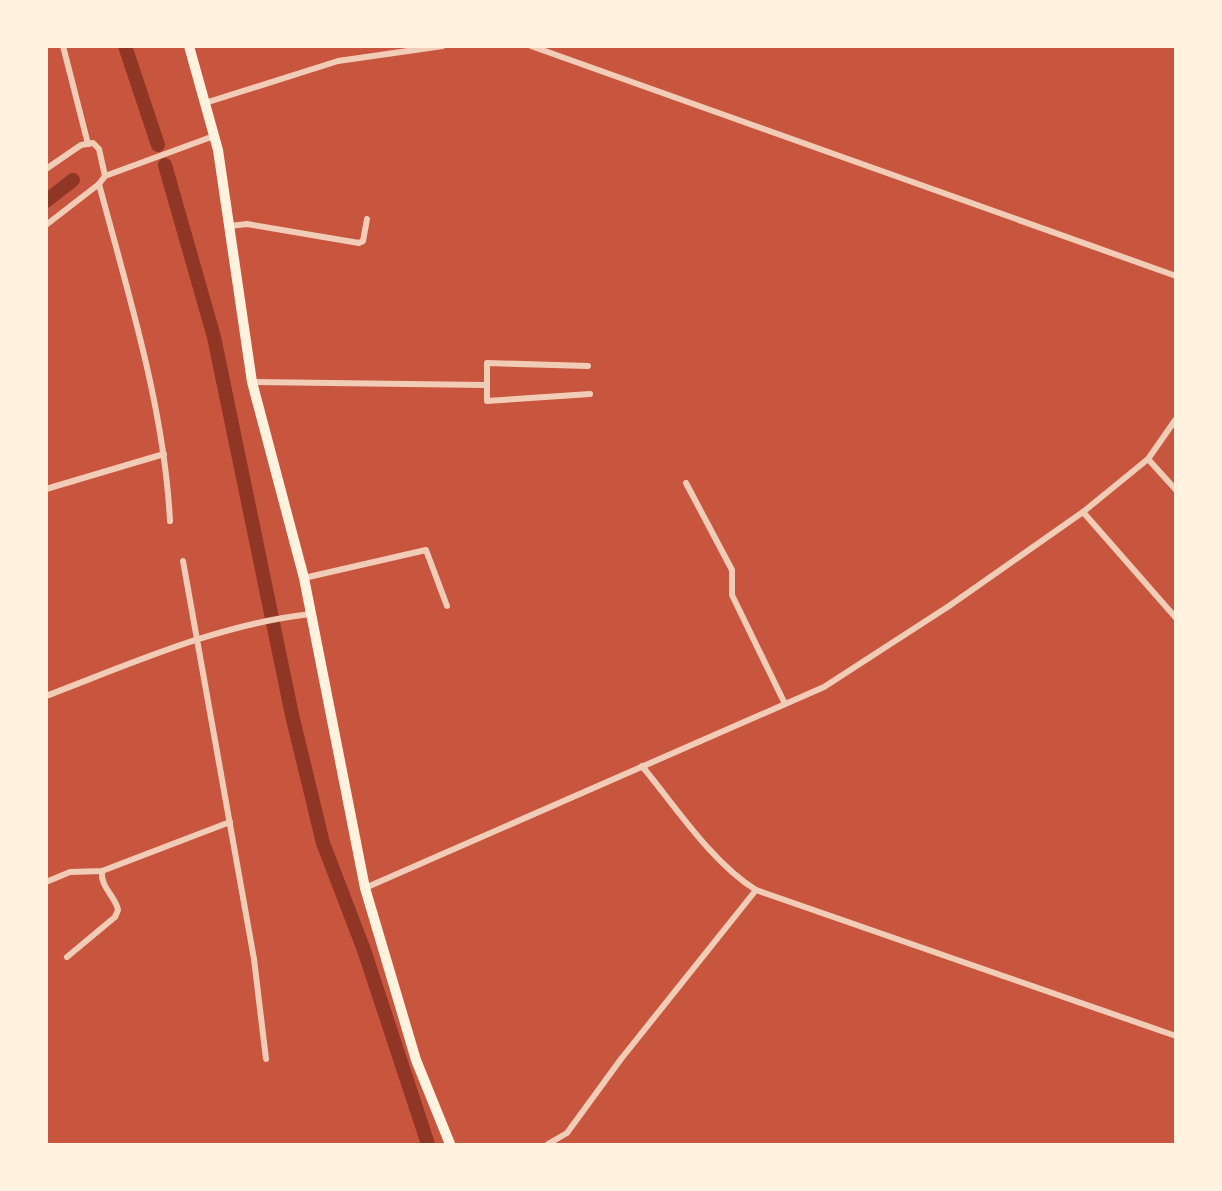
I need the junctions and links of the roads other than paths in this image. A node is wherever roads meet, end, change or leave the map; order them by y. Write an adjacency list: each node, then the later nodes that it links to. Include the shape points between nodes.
1 (63, 46): 7 (street)
2 (189, 46): 5 (main road)
3 (443, 46): 5 (street, via 338,61)
4 (531, 46): 14 (street)
5 (205, 103): 6 (main road)
6 (214, 136): 9 (street); 13 (main road)
7 (88, 144): 8 (street); 9 (street, via 99,149)
8 (46, 169)
9 (105, 176): 10 (street)
10 (99, 184): 12 (street); 20 (street, via 143,350)
11 (368, 219): 13 (street, via 363,241 359,243 247,224)
12 (46, 225)
13 (230, 226): 16 (main road)
14 (1176, 276)
15 (588, 366): 17 (street, via 487,363)
16 (252, 382): 17 (street); 28 (main road)
17 (485, 385): 18 (street, via 487,401)
18 (590, 394)
19 (1176, 419): 21 (street)
20 (164, 454): 23 (street); 26 (street)
21 (1148, 459): 24 (street); 25 (street)
22 (686, 483): 34 (street, via 732,570 732,595)
23 (46, 489)
24 (1176, 490)
25 (1083, 512): 31 (street); 34 (street, via 824,687)
26 (170, 521)
27 (183, 561): 32 (street)
28 (304, 578): 29 (street, via 426,549); 30 (main road)
29 (447, 606)
30 (312, 614): 32 (street, via 254,623); 39 (main road)
31 (1176, 618)
32 (198, 639): 33 (street); 36 (street)
33 (46, 696)
34 (785, 704): 35 (street)
35 (642, 766): 39 (street); 40 (street, via 706,843 743,882)
36 (230, 822): 37 (street); 43 (street, via 254,959)
37 (102, 871): 38 (street, via 70,872); 41 (street, via 118,910 115,917)
38 (46, 882)
39 (365, 888): 44 (main road, via 416,1060)
40 (756, 890): 42 (street); 45 (street, via 567,1133)
41 (67, 957)
42 (1176, 1036)
43 (266, 1059)
44 (450, 1144)
45 (548, 1144)

